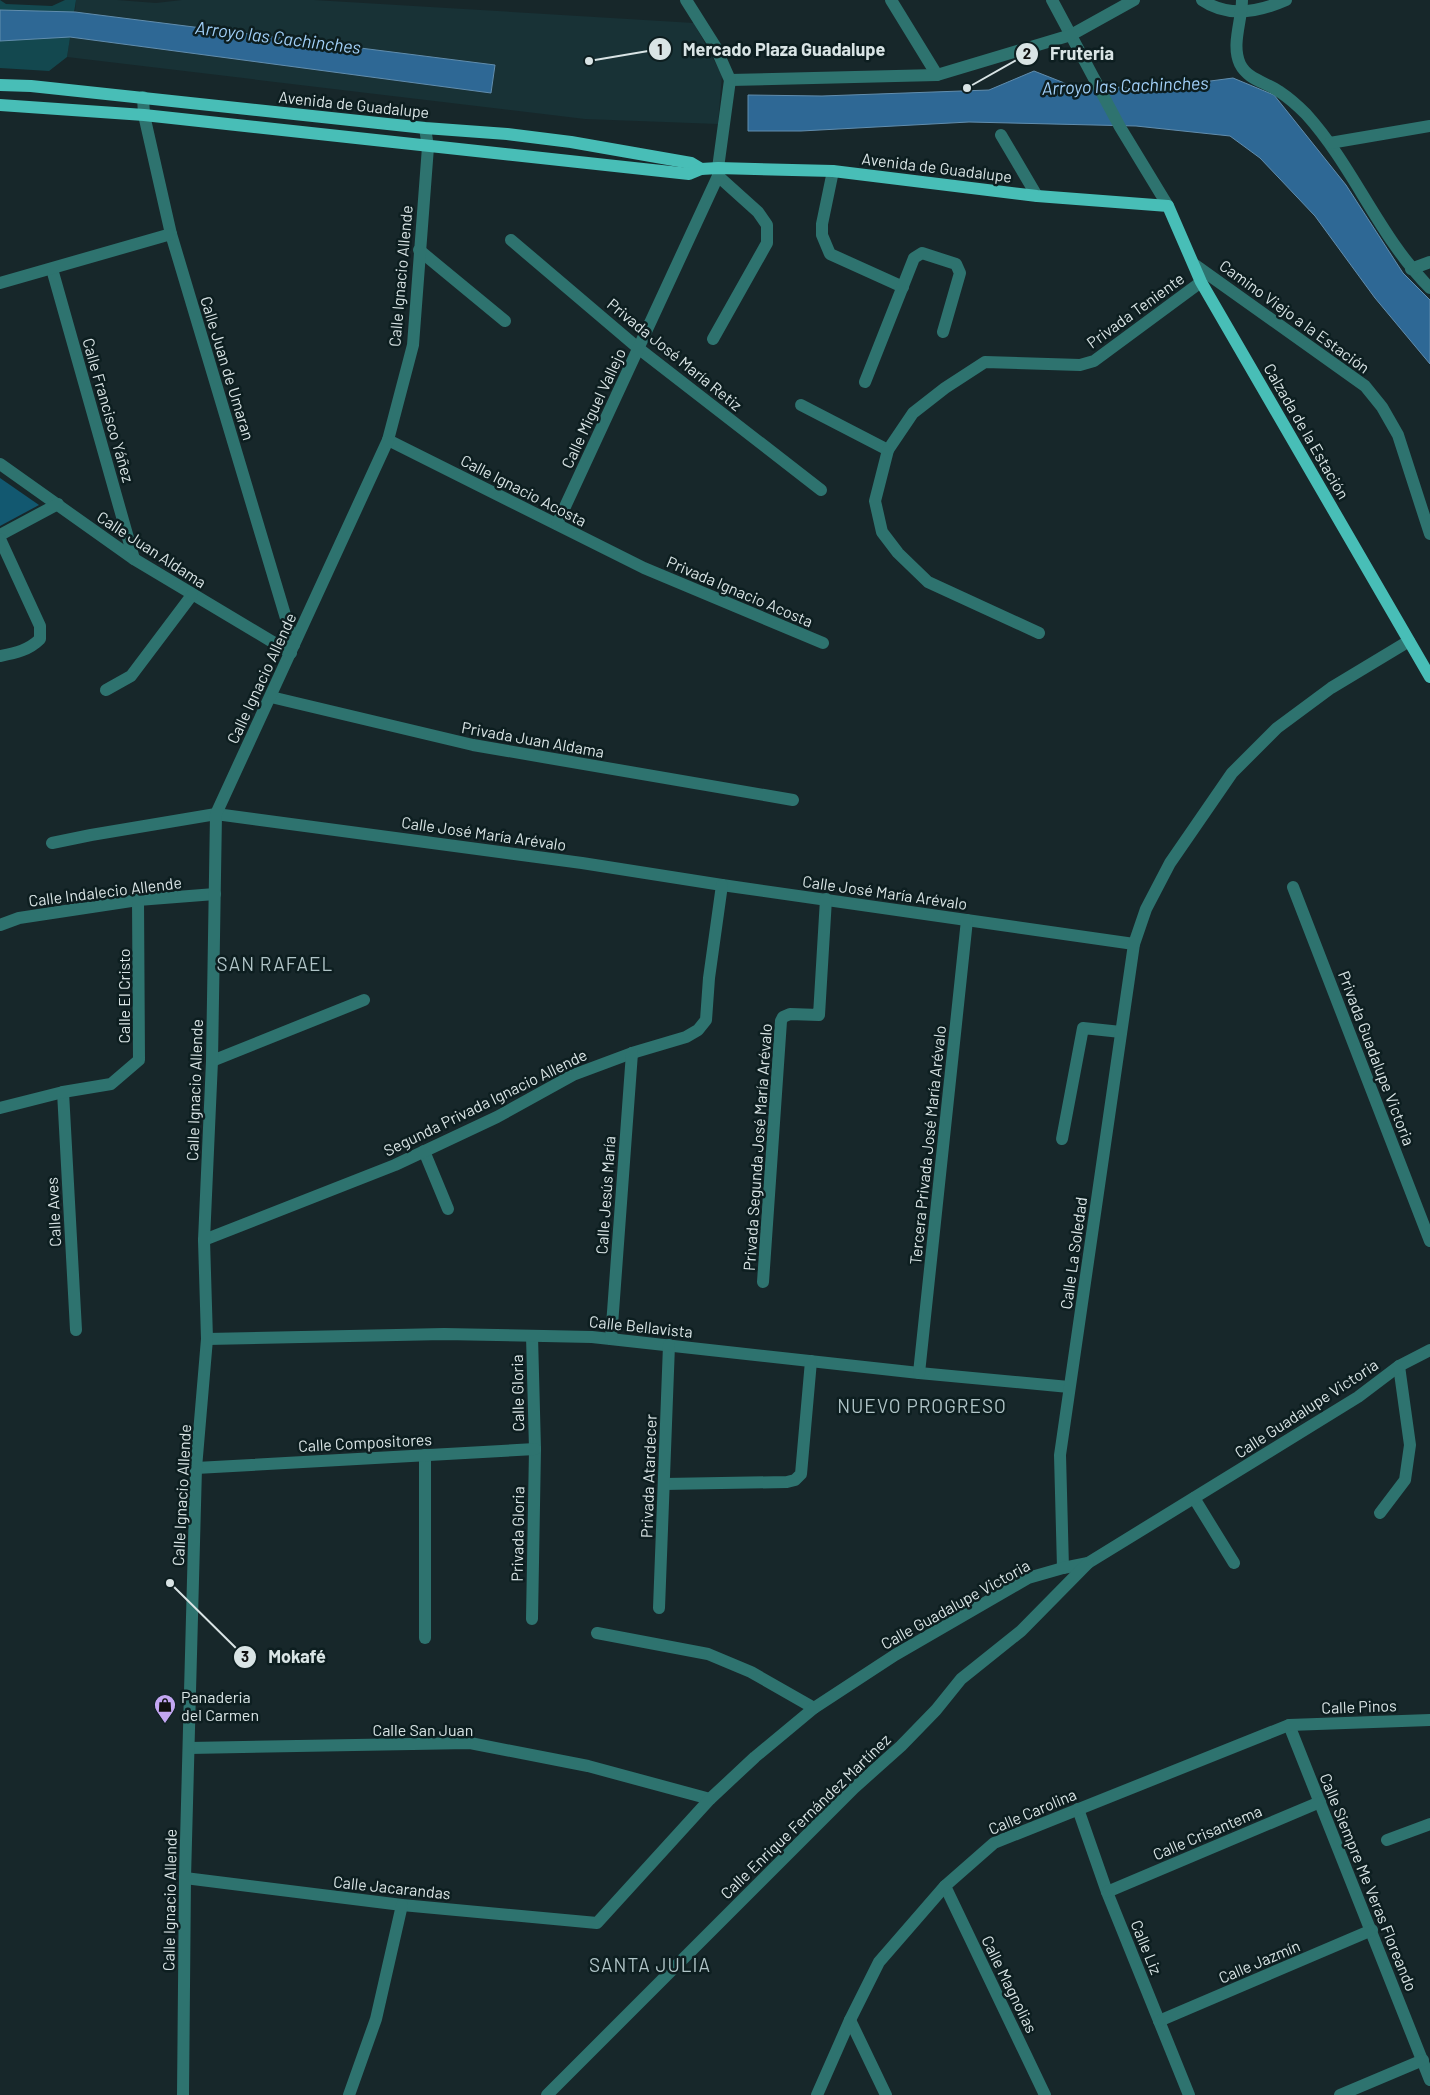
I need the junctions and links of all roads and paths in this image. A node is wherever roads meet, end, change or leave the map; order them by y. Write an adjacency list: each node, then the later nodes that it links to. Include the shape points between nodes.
1 (686, 0): 10 (street, via 715,46)
2 (891, 0): 9 (street)
3 (1052, 0): 8 (street)
4 (1134, 0): 8 (street)
5 (1202, 0): 7 (street, via 1223,11)
6 (1286, 0): 7 (street, via 1261,9)
7 (1242, 6): 18 (street, via 1236,51 1240,66 1251,78 1279,91 1305,113)
8 (1070, 34): 9 (street); 24 (street, via 1120,127)
9 (938, 75): 10 (street)
10 (729, 84): 22 (street, Calle Miguel Vallejo)
11 (0, 85): 12 (main road, Avenida de Guadalupe)
12 (143, 97): 14 (street, Calle Juan de Umaran); 16 (main road, Avenida de Guadalupe)
13 (0, 105): 14 (main road, Avenida de Guadalupe)
14 (144, 115): 19 (main road, Avenida de Guadalupe); 25 (street, Calle Juan de Umaran)
15 (1430, 126): 18 (street)
16 (426, 128): 19 (street, Calle Ignacio Allende); 20 (main road, Avenida de Guadalupe, via 571,142 691,163)
17 (1001, 135): 23 (street)
18 (1330, 144): 31 (street)
19 (428, 147): 20 (main road, Avenida de Guadalupe, via 689,174); 27 (street, Calle Ignacio Allende)
20 (701, 169): 22 (main road, Avenida de Guadalupe)
21 (833, 171): 22 (main road, Avenida de Guadalupe); 23 (main road, Avenida de Guadalupe); 34 (street, via 822,224 822,235 830,254)
22 (718, 172): 38 (street, via 768,225 767,243); 39 (street, Calle Miguel Vallejo)
23 (1037, 196): 24 (main road, Avenida de Guadalupe)
24 (1168, 206): 29 (main road, Calzada de la Estación)
25 (171, 234): 30 (street); 56 (street, Calle Juan de Umaran)
26 (511, 240): 39 (street, Privada José María Retiz)
27 (419, 250): 36 (street); 42 (street, Calle Ignacio Allende, via 413,345)
28 (1430, 262): 31 (street)
29 (1195, 265): 32 (main road, Calzada de la Estación); 48 (street, Camino Viejo a la Estación, via 1365,386 1398,435)
30 (52, 269): 33 (street); 50 (street, Calle Francisco Yáñez)
31 (1411, 269): 35 (street)
32 (1202, 282): 43 (street, Privada Teniente, via 1094,361 1080,365 985,362 913,413); 54 (main road, Calzada de la Estación)
33 (0, 283)
34 (903, 287): 37 (street, via 914,258 922,253 956,264 960,273); 40 (street)
35 (1430, 288)
36 (505, 322)
37 (943, 332)
38 (713, 339)
39 (638, 348): 45 (street, Privada José María Retiz); 47 (street, Calle Miguel Vallejo)
40 (865, 382)
41 (801, 405): 43 (street)
42 (388, 440): 47 (street, Calle Ignacio Acosta); 56 (street, Calle Ignacio Allende)
43 (888, 450): 53 (street, Privada Teniente, via 876,501 882,532 898,553 928,582)
44 (0, 464): 46 (street, Calle Juan Aldama)
45 (821, 490)
46 (58, 504): 49 (street); 50 (street, Calle Juan Aldama)
47 (557, 524): 51 (street, Calle Ignacio Acosta)
48 (1430, 534)
49 (0, 537): 57 (street, via 40,626 40,639 33,646)
50 (134, 559): 52 (street, Calle Juan Aldama)
51 (644, 568): 55 (street, Privada Ignacio Acosta)
52 (192, 595): 56 (street, Calle Juan Aldama); 60 (street, via 131,676)
53 (1039, 634)
54 (1409, 641): 58 (main road, Calzada de la Estación); 72 (street, via 1331,688 1277,728 1232,773 1170,863 1146,909)
55 (823, 643)
56 (292, 649): 61 (street, Calle Ignacio Allende)
57 (0, 656)
58 (1428, 673): 59 (main road, Calzada de la Estación)
59 (1430, 684)
60 (106, 690)
61 (271, 697): 62 (street, Privada Juan Aldama, via 473,746); 63 (street, Calle Ignacio Allende)
62 (793, 800)
63 (216, 814): 64 (street, Calle José María Arévalo); 65 (street, Calle José María Arévalo); 67 (street, Calle Ignacio Allende)
64 (52, 843)
65 (722, 885): 68 (street, Calle José María Arévalo); 75 (street, Segunda Privada Ignacio Allende, via 706,1020 686,1037)
66 (1293, 887): 83 (street, Privada Guadalupe Victoria)
67 (215, 894): 69 (street, Calle Indalecio Allende); 76 (street, Calle Ignacio Allende)
68 (826, 899): 70 (street, Calle José María Arévalo); 84 (street, Privada Segunda José María Arévalo, via 819,1015 790,1014 781,1021)
69 (138, 900): 71 (street, Calle Indalecio Allende, via 19,918); 77 (street, Calle El Cristo, via 140,1060 112,1084)
70 (967, 920): 72 (street, Calle José María Arévalo); 93 (street, Tercera Privada José María Arévalo)
71 (0, 924)
72 (1134, 944): 74 (street, Calle La Soledad)
73 (364, 1000): 76 (street)
74 (1121, 1032): 79 (street, via 1083,1028); 94 (street, Calle La Soledad)
75 (632, 1053): 80 (street, Segunda Privada Ignacio Allende, via 573,1075); 88 (street, Calle Jesús María)
76 (212, 1061): 82 (street, Calle Ignacio Allende)
77 (63, 1092): 78 (street, Calle El Cristo); 85 (street, Calle Aves)
78 (0, 1108)
79 (1062, 1139)
80 (424, 1152): 81 (street); 82 (street, Segunda Privada Ignacio Allende)
81 (448, 1209)
82 (204, 1240): 87 (street, Calle Ignacio Allende)
83 (1430, 1240)
84 (763, 1282)
85 (76, 1330)
86 (532, 1336): 87 (street, Calle Bellavista, via 444,1334); 88 (street, Calle Bellavista); 95 (street, Calle Gloria)
87 (207, 1339): 97 (street, Calle Ignacio Allende)
88 (611, 1339): 89 (street, Calle Bellavista)
89 (669, 1345): 91 (street, Calle Bellavista); 98 (street, Privada Atardecer)
90 (1430, 1350): 92 (street, Calle Guadalupe Victoria)
91 (811, 1361): 93 (street, Calle Bellavista); 98 (street, via 800,1474 795,1480)
92 (1399, 1366): 99 (street, Calle Guadalupe Victoria, via 1358,1397); 100 (street, via 1409,1454 1405,1480)
93 (919, 1373): 94 (street, Calle Bellavista)
94 (1069, 1387): 103 (street, Calle La Soledad, via 1060,1455)
95 (535, 1449): 96 (street, Calle Compositores); 105 (street, Privada Gloria)
96 (425, 1455): 97 (street, Calle Compositores); 107 (street)
97 (196, 1468): 111 (street, Calle Ignacio Allende)
98 (664, 1484): 104 (street, Privada Atardecer)
99 (1194, 1498): 101 (street, Calle Guadalupe Victoria); 102 (street)
100 (1380, 1514)
101 (1088, 1563): 103 (street, Calle Guadalupe Victoria); 129 (street, Calle Enrique Fernández Martínez, via 1022,1631 961,1679 901,1746 854,1788)
102 (1234, 1563)
103 (1063, 1568): 108 (street, Calle Guadalupe Victoria, via 1028,1578 895,1655)
104 (659, 1608)
105 (532, 1619)
106 (597, 1633): 108 (street, via 708,1654 751,1672)
107 (425, 1638)
108 (814, 1708): 112 (street, Calle Guadalupe Victoria)
109 (1430, 1720): 110 (street, Calle Pinos)
110 (1289, 1725): 113 (street, Calle Siempre Me Veras Floreando); 114 (street, Calle Carolina)
111 (189, 1748): 112 (street, Calle San Juan, via 470,1743 588,1766); 117 (street, Calle Ignacio Allende)
112 (710, 1799): 121 (street, Calle Guadalupe Victoria)
113 (1320, 1802): 119 (street, Calle Crisantema); 122 (street, Calle Siempre Me Veras Floreando)
114 (1078, 1809): 118 (street, Calle Carolina, via 994,1843); 119 (street, Calle Liz)
115 (1430, 1824): 116 (street)
116 (1387, 1840)
117 (185, 1878): 120 (street, Calle Jacarandas); 127 (street, Calle Ignacio Allende)
118 (945, 1886): 123 (street, Calle Carolina, via 879,1962); 132 (street, Calle Magnolias)
119 (1108, 1892): 124 (street, Calle Liz)
120 (402, 1905): 121 (street, Calle Jacarandas); 128 (street, via 376,2019)
121 (597, 1924)
122 (1372, 1930): 124 (street, Calle Jazmín); 125 (street, Calle Siempre Me Veras Floreando)
123 (850, 2020): 130 (street, Calle Carolina); 131 (street)
124 (1159, 2021): 133 (street, Calle Liz)
125 (1423, 2060): 126 (street, Calle Siempre Me Veras Floreando); 134 (street)
126 (1430, 2080)
127 (183, 2095)
128 (349, 2095)
129 (547, 2095)
130 (817, 2095)
131 (886, 2095)
132 (1045, 2095)
133 (1190, 2095)
134 (1340, 2095)

